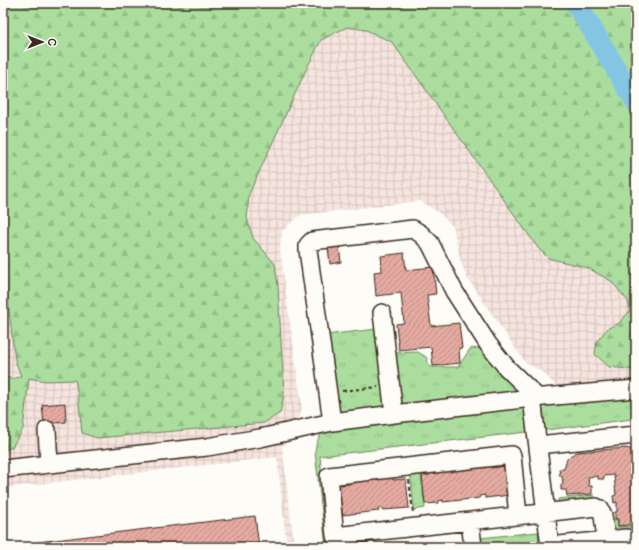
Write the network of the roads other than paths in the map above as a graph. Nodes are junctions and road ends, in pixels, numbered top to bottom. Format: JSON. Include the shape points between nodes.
{"nodes":[{"id":1,"x":382,"y":313,"type":"dead end"},
{"id":2,"x":636,"y":389,"type":"edge"},
{"id":3,"x":535,"y":398,"type":"junction"},
{"id":4,"x":394,"y":414,"type":"junction"},
{"id":5,"x":332,"y":422,"type":"junction"},
{"id":6,"x":46,"y":430,"type":"dead end"},
{"id":7,"x":636,"y":435,"type":"edge"},
{"id":8,"x":544,"y":444,"type":"junction"},
{"id":9,"x":49,"y":464,"type":"junction"},
{"id":10,"x":3,"y":469,"type":"edge"},
{"id":11,"x":555,"y":497,"type":"dead end"},
{"id":12,"x":546,"y":512,"type":"junction"},
{"id":13,"x":518,"y":516,"type":"junction"},
{"id":14,"x":470,"y":521,"type":"junction"},
{"id":15,"x":606,"y":540,"type":"junction"},
{"id":16,"x":473,"y":547,"type":"edge"},
{"id":17,"x":550,"y":547,"type":"edge"},
{"id":18,"x":632,"y":547,"type":"edge"}],
"edges":[{"from":1,"to":4,"type":"lane"},
{"from":2,"to":3,"type":"lane"},
{"from":3,"to":4,"type":"lane"},
{"from":3,"to":5,"type":"lane","via":[[488,344],[454,291],[430,243],[413,229],[312,241],[308,245]]},
{"from":3,"to":8,"type":"lane"},
{"from":4,"to":5,"type":"lane"},
{"from":5,"to":9,"type":"lane","via":[[207,447]]},
{"from":6,"to":9,"type":"lane"},
{"from":7,"to":8,"type":"lane"},
{"from":8,"to":11,"type":"lane"},
{"from":8,"to":12,"type":"lane"},
{"from":9,"to":10,"type":"lane"},
{"from":12,"to":13,"type":"lane"},
{"from":12,"to":15,"type":"lane","via":[[596,507],[603,515]]},
{"from":12,"to":17,"type":"lane"},
{"from":13,"to":14,"type":"lane"},
{"from":13,"to":14,"type":"lane","via":[[512,455],[329,476],[335,536]]},
{"from":14,"to":16,"type":"lane"},
{"from":15,"to":17,"type":"lane"},
{"from":15,"to":18,"type":"lane","via":[[631,539]]}]}
